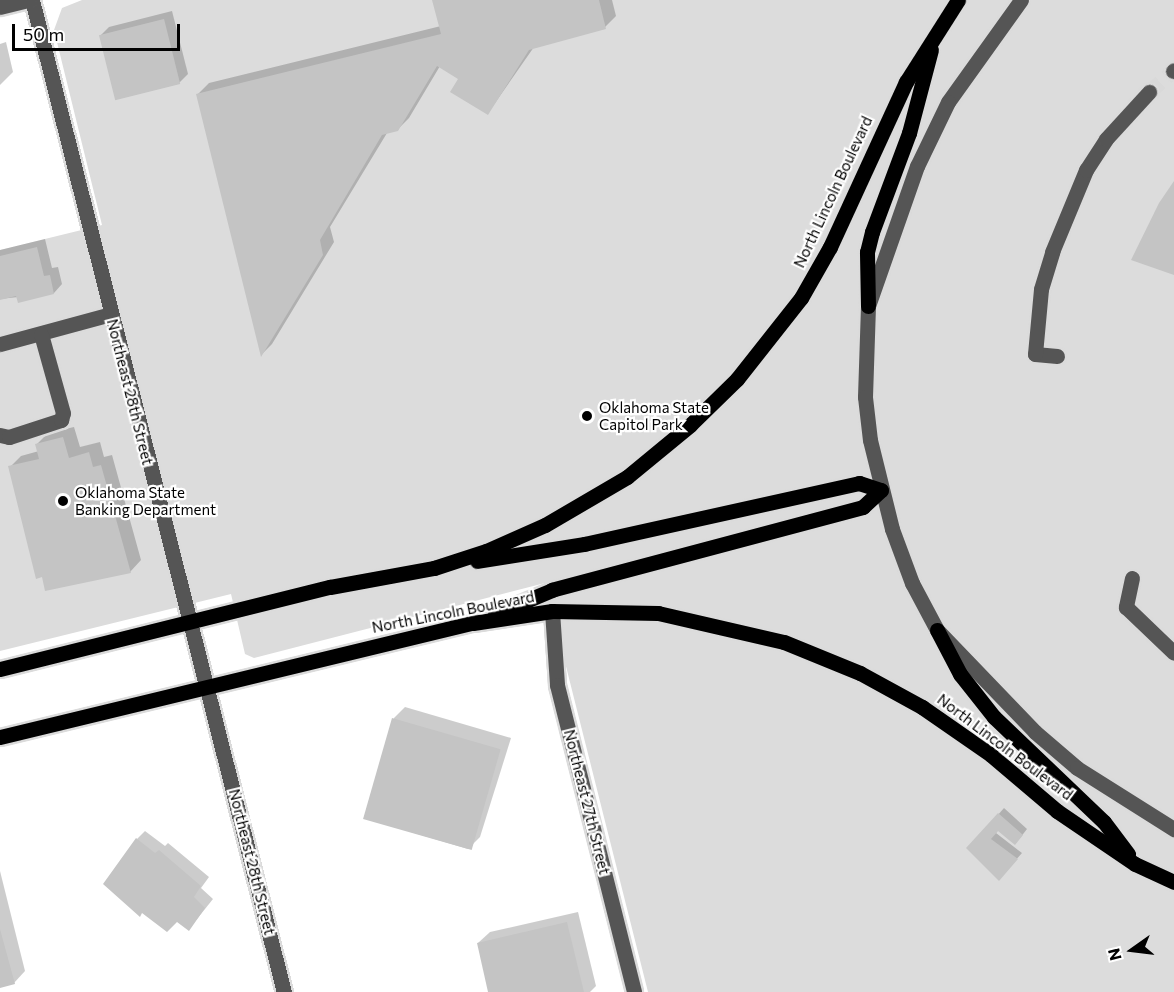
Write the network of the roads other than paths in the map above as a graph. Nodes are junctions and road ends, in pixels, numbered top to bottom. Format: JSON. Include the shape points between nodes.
{"nodes":[{"id":1,"x":30,"y":0,"type":"edge"},
{"id":2,"x":958,"y":0,"type":"edge"},
{"id":3,"x":1021,"y":0,"type":"edge"},
{"id":4,"x":0,"y":7,"type":"edge"},
{"id":5,"x":936,"y":30,"type":"junction"},
{"id":6,"x":1149,"y":92,"type":"tunnel mouth"},
{"id":7,"x":868,"y":306,"type":"junction"},
{"id":8,"x":111,"y":314,"type":"junction"},
{"id":9,"x":41,"y":334,"type":"junction"},
{"id":10,"x":0,"y":344,"type":"edge"},
{"id":11,"x":1057,"y":356,"type":"dead end"},
{"id":12,"x":0,"y":435,"type":"edge"},
{"id":13,"x":881,"y":490,"type":"junction"},
{"id":14,"x":434,"y":568,"type":"junction"},
{"id":15,"x":1132,"y":578,"type":"dead end"},
{"id":16,"x":552,"y":611,"type":"junction"},
{"id":17,"x":190,"y":622,"type":"junction"},
{"id":18,"x":473,"y":623,"type":"junction"},
{"id":19,"x":937,"y":630,"type":"junction"},
{"id":20,"x":1174,"y":653,"type":"edge"},
{"id":21,"x":0,"y":669,"type":"edge"},
{"id":22,"x":208,"y":685,"type":"junction"},
{"id":23,"x":0,"y":737,"type":"edge"},
{"id":24,"x":1174,"y":829,"type":"edge"},
{"id":25,"x":1135,"y":864,"type":"junction"},
{"id":26,"x":1174,"y":882,"type":"edge"},
{"id":27,"x":284,"y":992,"type":"edge"},
{"id":28,"x":634,"y":992,"type":"edge"}],
"edges":[{"from":1,"to":4,"type":"street"},
{"from":1,"to":8,"type":"street","name":"Northeast 28th Street"},
{"from":2,"to":5,"type":"main road","name":"North Lincoln Boulevard"},
{"from":3,"to":7,"type":"street","via":[[948,102],[917,166]]},
{"from":5,"to":7,"type":"main road","via":[[909,132],[867,252]]},
{"from":5,"to":14,"type":"main road","name":"North Lincoln Boulevard","via":[[893,108],[830,247],[801,298],[737,379],[659,452],[591,501],[486,552]]},
{"from":6,"to":11,"type":"street","via":[[1106,139],[1086,170],[1052,252],[1041,289],[1035,354]]},
{"from":7,"to":13,"type":"street","via":[[865,397]]},
{"from":8,"to":9,"type":"street"},
{"from":8,"to":17,"type":"street","name":"Northeast 28th Street"},
{"from":9,"to":10,"type":"street"},
{"from":9,"to":12,"type":"street","via":[[63,413],[61,420],[9,437]]},
{"from":13,"to":14,"type":"main road","via":[[859,483],[584,544]]},
{"from":13,"to":18,"type":"main road","via":[[863,507],[552,590]]},
{"from":13,"to":19,"type":"street","via":[[912,583]]},
{"from":14,"to":17,"type":"main road","name":"North Lincoln Boulevard","via":[[330,587]]},
{"from":15,"to":20,"type":"street","via":[[1126,607]]},
{"from":16,"to":18,"type":"main road","name":"North Lincoln Boulevard"},
{"from":16,"to":25,"type":"main road","name":"North Lincoln Boulevard","via":[[658,613],[774,639],[827,658],[922,707],[991,755],[1057,811]]},
{"from":16,"to":28,"type":"street","name":"Northeast 27th Street","via":[[557,685]]},
{"from":17,"to":21,"type":"main road","name":"North Lincoln Boulevard"},
{"from":17,"to":22,"type":"street","name":"Northeast 28th Street"},
{"from":18,"to":22,"type":"main road","name":"North Lincoln Boulevard"},
{"from":19,"to":24,"type":"street","via":[[1035,732],[1077,768]]},
{"from":19,"to":25,"type":"main road","via":[[960,674],[994,717],[1104,822]]},
{"from":22,"to":23,"type":"main road","name":"North Lincoln Boulevard"},
{"from":22,"to":27,"type":"street","name":"Northeast 28th Street"},
{"from":25,"to":26,"type":"main road","name":"North Lincoln Boulevard"}]}
